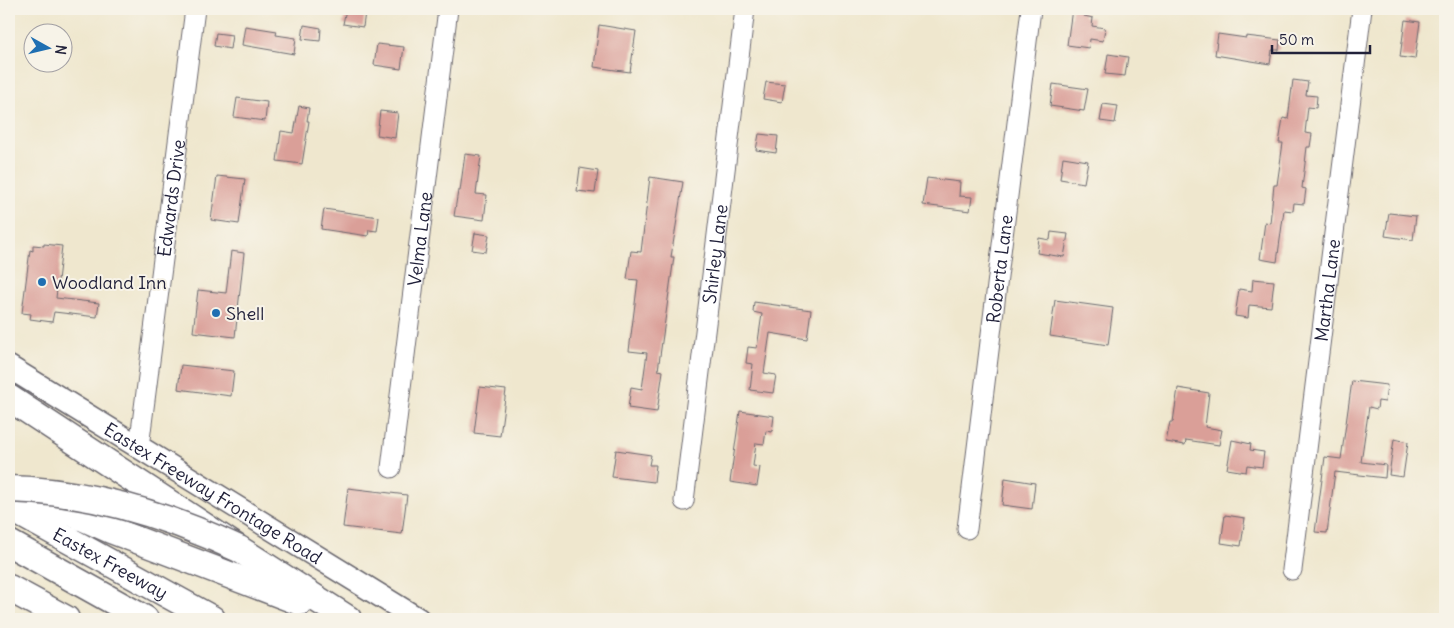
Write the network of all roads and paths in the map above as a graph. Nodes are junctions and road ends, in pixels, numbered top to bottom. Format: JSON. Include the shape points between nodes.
{"nodes":[{"id":1,"x":195,"y":9,"type":"edge"},
{"id":2,"x":448,"y":9,"type":"edge"},
{"id":3,"x":745,"y":9,"type":"edge"},
{"id":4,"x":1031,"y":9,"type":"edge"},
{"id":5,"x":1362,"y":9,"type":"edge"},
{"id":6,"x":12,"y":368,"type":"edge"},
{"id":7,"x":9,"y":398,"type":"edge"},
{"id":8,"x":139,"y":447,"type":"junction"},
{"id":9,"x":392,"y":468,"type":"dead end"},
{"id":10,"x":9,"y":485,"type":"edge"},
{"id":11,"x":9,"y":489,"type":"edge"},
{"id":12,"x":684,"y":501,"type":"dead end"},
{"id":13,"x":9,"y":507,"type":"edge"},
{"id":14,"x":967,"y":529,"type":"dead end"},
{"id":15,"x":9,"y":543,"type":"edge"},
{"id":16,"x":238,"y":549,"type":"junction"},
{"id":17,"x":1292,"y":570,"type":"dead end"},
{"id":18,"x":9,"y":588,"type":"edge"},
{"id":19,"x":9,"y":592,"type":"edge"},
{"id":20,"x":40,"y":619,"type":"edge"},
{"id":21,"x":66,"y":619,"type":"edge"},
{"id":22,"x":145,"y":619,"type":"edge"},
{"id":23,"x":212,"y":619,"type":"edge"},
{"id":24,"x":342,"y":619,"type":"edge"},
{"id":25,"x":348,"y":619,"type":"edge"},
{"id":26,"x":418,"y":619,"type":"edge"}],
"edges":[{"from":1,"to":8,"type":"street","name":"Edwards Drive"},
{"from":2,"to":9,"type":"street","name":"Velma Lane"},
{"from":3,"to":12,"type":"street","name":"Shirley Lane"},
{"from":4,"to":14,"type":"street","name":"Roberta Lane"},
{"from":5,"to":17,"type":"street","name":"Martha Lane"},
{"from":6,"to":8,"type":"main road","name":"Eastex Freeway Frontage Road"},
{"from":7,"to":16,"type":"highway","bridge":true},
{"from":8,"to":26,"type":"main road","name":"Eastex Freeway Frontage Road"},
{"from":10,"to":24,"type":"highway","via":[[111,530]]},
{"from":11,"to":16,"type":"highway","bridge":true,"via":[[51,492],[112,503],[171,520]]},
{"from":13,"to":23,"type":"highway","name":"Eastex Freeway"},
{"from":15,"to":22,"type":"highway"},
{"from":16,"to":25,"type":"highway"},
{"from":18,"to":21,"type":"highway"},
{"from":19,"to":20,"type":"highway"}]}
